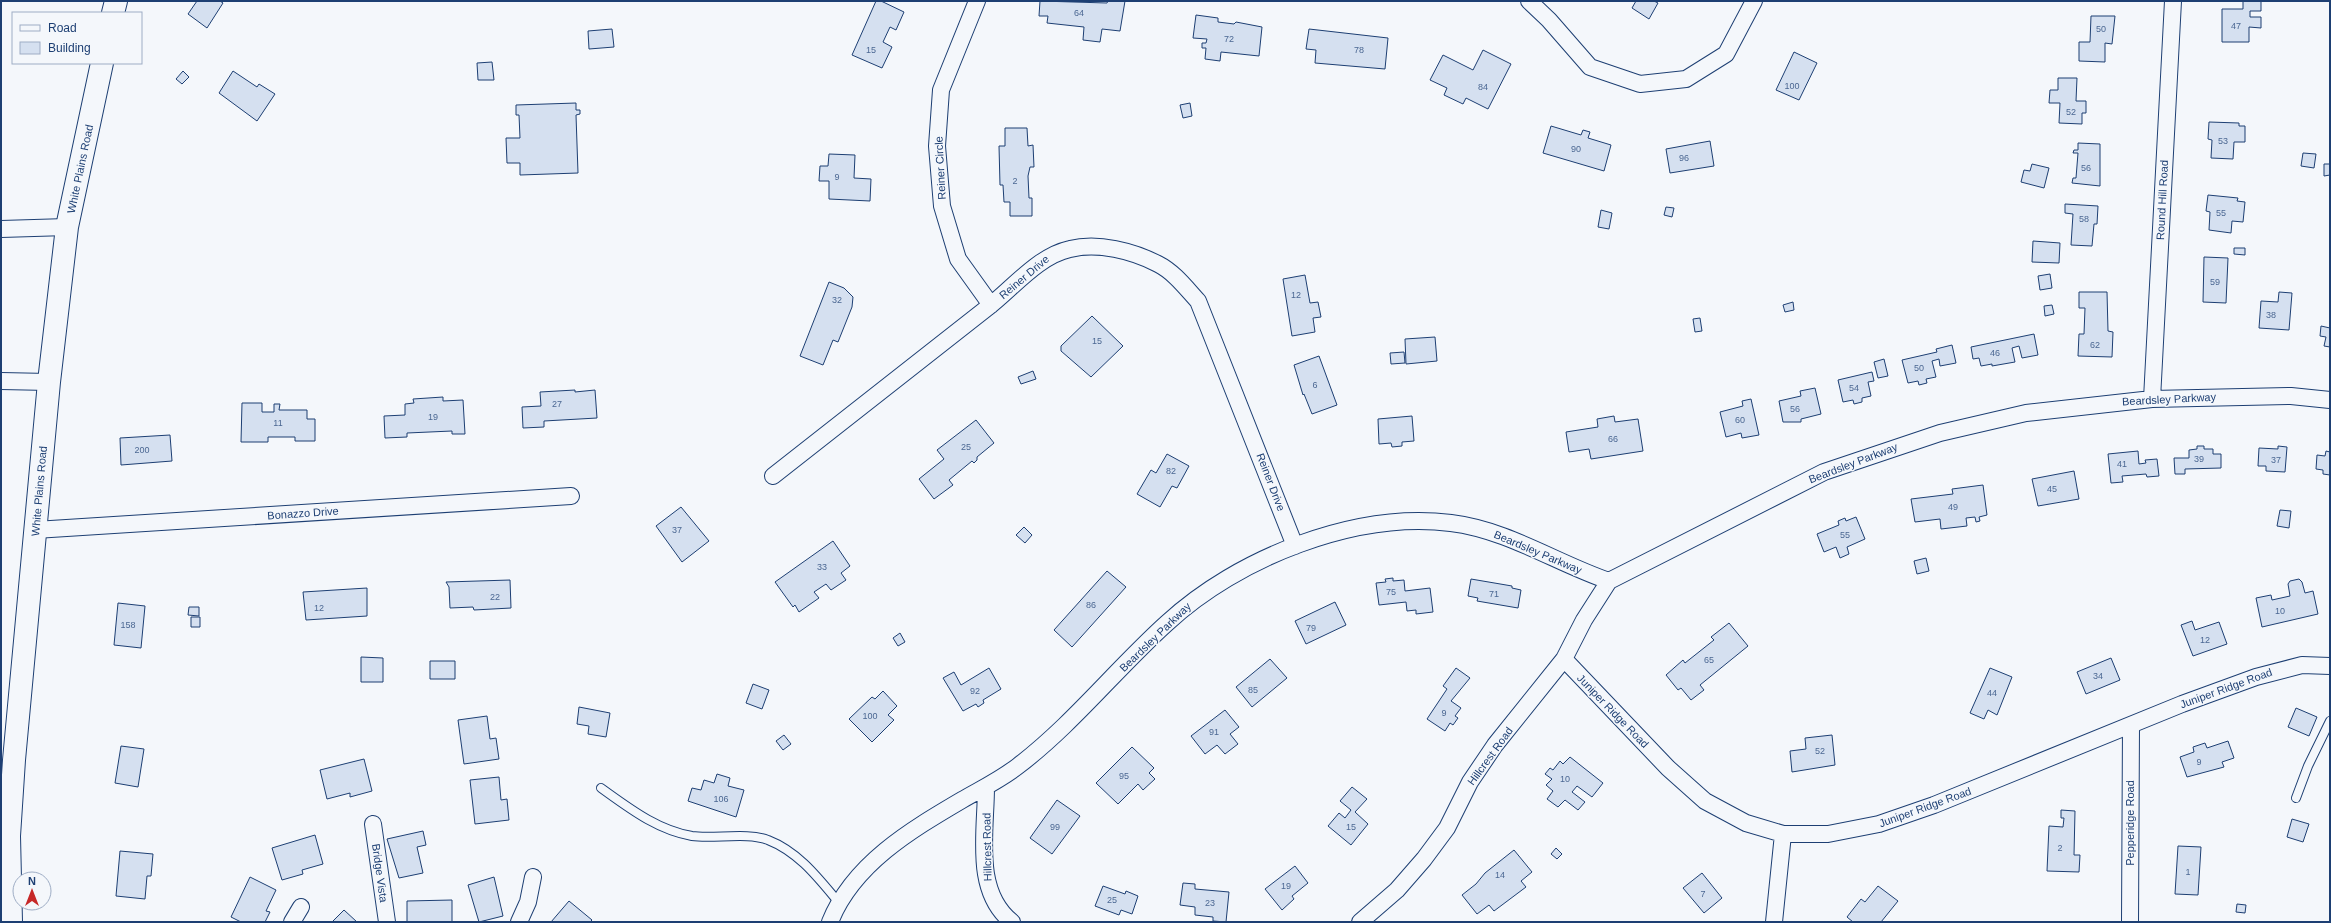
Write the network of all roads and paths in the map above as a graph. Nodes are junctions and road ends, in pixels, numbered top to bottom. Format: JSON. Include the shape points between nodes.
{"nodes":[{"id":1,"x":116,"y":1,"type":"edge"},
{"id":2,"x":977,"y":1,"type":"edge"},
{"id":3,"x":1529,"y":1,"type":"edge"},
{"id":4,"x":1754,"y":1,"type":"edge"},
{"id":5,"x":2173,"y":1,"type":"edge"},
{"id":6,"x":113,"y":12,"type":"edge"},
{"id":7,"x":102,"y":64,"type":"edge"},
{"id":8,"x":67,"y":228,"type":"junction"},
{"id":9,"x":1,"y":229,"type":"edge"},
{"id":10,"x":991,"y":305,"type":"junction"},
{"id":11,"x":1,"y":381,"type":"edge"},
{"id":12,"x":49,"y":382,"type":"junction"},
{"id":13,"x":2152,"y":399,"type":"junction"},
{"id":14,"x":2330,"y":400,"type":"edge"},
{"id":15,"x":773,"y":476,"type":"dead end"},
{"id":16,"x":571,"y":496,"type":"dead end"},
{"id":17,"x":36,"y":530,"type":"junction"},
{"id":18,"x":1296,"y":546,"type":"junction"},
{"id":19,"x":1609,"y":581,"type":"junction"},
{"id":20,"x":1564,"y":659,"type":"junction"},
{"id":21,"x":2330,"y":666,"type":"edge"},
{"id":22,"x":2330,"y":721,"type":"edge"},
{"id":23,"x":2131,"y":725,"type":"junction"},
{"id":24,"x":986,"y":787,"type":"junction"},
{"id":25,"x":601,"y":788,"type":"dead end"},
{"id":26,"x":2296,"y":798,"type":"dead end"},
{"id":27,"x":373,"y":824,"type":"dead end"},
{"id":28,"x":1783,"y":834,"type":"junction"},
{"id":29,"x":533,"y":877,"type":"dead end"},
{"id":30,"x":840,"y":904,"type":"junction"},
{"id":31,"x":300,"y":907,"type":"dead end"},
{"id":32,"x":11,"y":922,"type":"edge"},
{"id":33,"x":292,"y":922,"type":"edge"},
{"id":34,"x":387,"y":922,"type":"edge"},
{"id":35,"x":519,"y":922,"type":"edge"},
{"id":36,"x":830,"y":922,"type":"edge"},
{"id":37,"x":1012,"y":922,"type":"edge"},
{"id":38,"x":1360,"y":922,"type":"edge"},
{"id":39,"x":1774,"y":922,"type":"edge"},
{"id":40,"x":2130,"y":922,"type":"edge"}],
"edges":[{"from":1,"to":6,"type":"main road"},
{"from":2,"to":10,"type":"street","name":"Reiner Circle","via":[[941,90],[937,146],[942,206],[958,259]]},
{"from":3,"to":4,"type":"street","via":[[1590,67],[1640,84],[1686,79],[1726,54]]},
{"from":5,"to":13,"type":"street","name":"Round Hill Road"},
{"from":7,"to":8,"type":"main road","name":"White Plains Road"},
{"from":8,"to":9,"type":"street"},
{"from":8,"to":12,"type":"main road","name":"White Plains Road"},
{"from":10,"to":15,"type":"street","name":"Reiner Drive"},
{"from":10,"to":18,"type":"street","name":"Reiner Drive","via":[[1053,253],[1072,248],[1099,247],[1129,252],[1159,264],[1198,300],[1208,320]]},
{"from":11,"to":12,"type":"street"},
{"from":12,"to":17,"type":"main road","name":"White Plains Road"},
{"from":13,"to":14,"type":"street","name":"Beardsley Parkway","via":[[2291,396]]},
{"from":13,"to":19,"type":"street","name":"Beardsley Parkway","via":[[2026,413],[1940,433],[1877,453],[1824,472]]},
{"from":16,"to":17,"type":"street","name":"Bonazzo Drive"},
{"from":17,"to":32,"type":"main road","name":"White Plains Road","via":[[9,836]]},
{"from":18,"to":19,"type":"street","name":"Beardsley Parkway","via":[[1380,524],[1412,521],[1451,523],[1512,539],[1576,570]]},
{"from":18,"to":24,"type":"street","name":"Beardsley Parkway","via":[[1224,580],[1193,601],[1166,624],[1083,709],[1038,750]]},
{"from":19,"to":20,"type":"street","name":"Hillcrest Road","via":[[1584,620]]},
{"from":20,"to":28,"type":"street","name":"Juniper Ridge Road","via":[[1668,768],[1705,801],[1746,823]]},
{"from":20,"to":38,"type":"street","name":"Hillcrest Road","via":[[1474,776],[1447,828],[1424,859],[1397,890]]},
{"from":21,"to":23,"type":"street","name":"Juniper Ridge Road","via":[[2302,665],[2277,670]]},
{"from":22,"to":26,"type":"lane"},
{"from":23,"to":28,"type":"street","name":"Juniper Ridge Road","via":[[1934,805],[1879,824],[1828,834]]},
{"from":23,"to":40,"type":"street","name":"Pepperidge Road"},
{"from":24,"to":30,"type":"street","name":"Beardsley Parkway","via":[[919,826],[882,852]]},
{"from":24,"to":37,"type":"street","name":"Hillcrest Road","via":[[985,878],[989,892]]},
{"from":25,"to":30,"type":"lane","via":[[658,826],[692,836],[767,839],[806,864]]},
{"from":27,"to":34,"type":"street","name":"Bridge Vista"},
{"from":28,"to":39,"type":"street"},
{"from":29,"to":35,"type":"street","via":[[528,902]]},
{"from":30,"to":36,"type":"street","name":"Beardsley Parkway"},
{"from":31,"to":33,"type":"street"}]}
